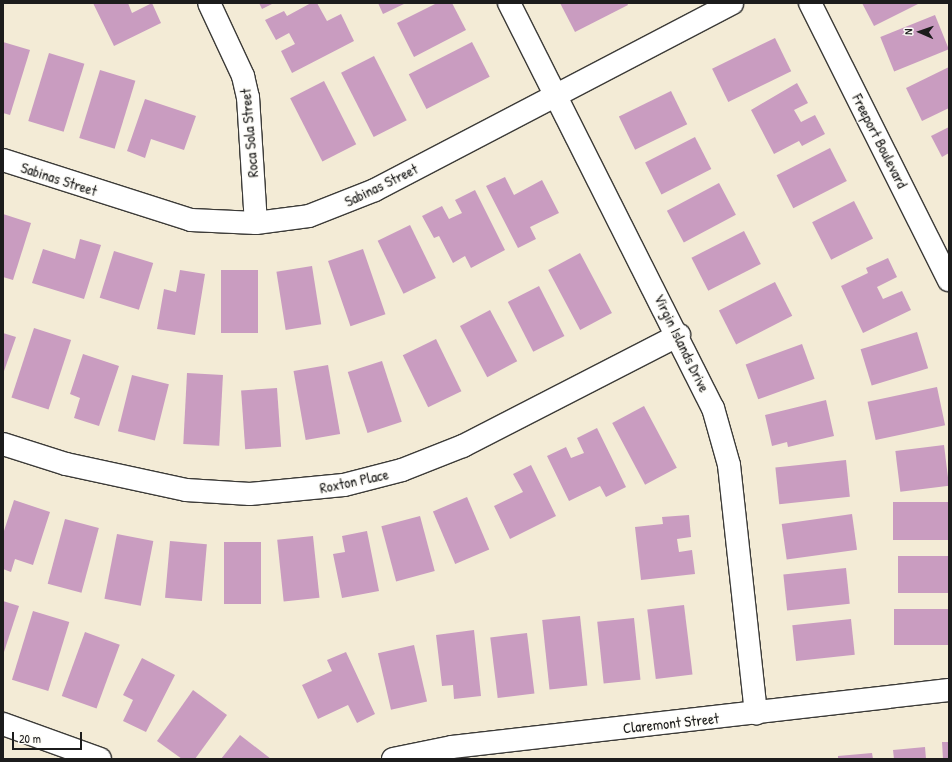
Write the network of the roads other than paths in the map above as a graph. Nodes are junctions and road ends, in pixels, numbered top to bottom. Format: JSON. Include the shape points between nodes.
{"nodes":[{"id":1,"x":209,"y":3,"type":"edge"},
{"id":2,"x":509,"y":3,"type":"edge"},
{"id":3,"x":732,"y":3,"type":"edge"},
{"id":4,"x":810,"y":3,"type":"edge"},
{"id":5,"x":557,"y":96,"type":"junction"},
{"id":6,"x":3,"y":160,"type":"edge"},
{"id":7,"x":256,"y":223,"type":"junction"},
{"id":8,"x":949,"y":280,"type":"edge"},
{"id":9,"x":679,"y":335,"type":"junction"},
{"id":10,"x":3,"y":444,"type":"edge"},
{"id":11,"x":949,"y":690,"type":"edge"},
{"id":12,"x":756,"y":714,"type":"junction"},
{"id":13,"x":3,"y":724,"type":"edge"},
{"id":14,"x":100,"y":759,"type":"edge"},
{"id":15,"x":394,"y":759,"type":"edge"}],
"edges":[{"from":1,"to":7,"type":"street","name":"Roca Sola Street","via":[[243,76],[248,97]]},
{"from":2,"to":5,"type":"street","name":"Virgin Islands Drive"},
{"from":3,"to":5,"type":"street","name":"Sabinas Street"},
{"from":4,"to":8,"type":"street","name":"Freeport Boulevard"},
{"from":5,"to":7,"type":"street","name":"Sabinas Street","via":[[355,199],[309,216]]},
{"from":5,"to":9,"type":"street","name":"Virgin Islands Drive"},
{"from":6,"to":7,"type":"street","name":"Sabinas Street","via":[[168,215],[214,223]]},
{"from":9,"to":10,"type":"street","name":"Roxton Place","via":[[442,455],[402,470],[328,488],[250,494],[186,490],[66,464]]},
{"from":9,"to":12,"type":"street","name":"Virgin Islands Drive","via":[[713,408],[728,465]]},
{"from":11,"to":12,"type":"street","name":"Claremont Street"},
{"from":12,"to":15,"type":"street","name":"Claremont Street","via":[[452,747]]},
{"from":13,"to":14,"type":"street"}]}
